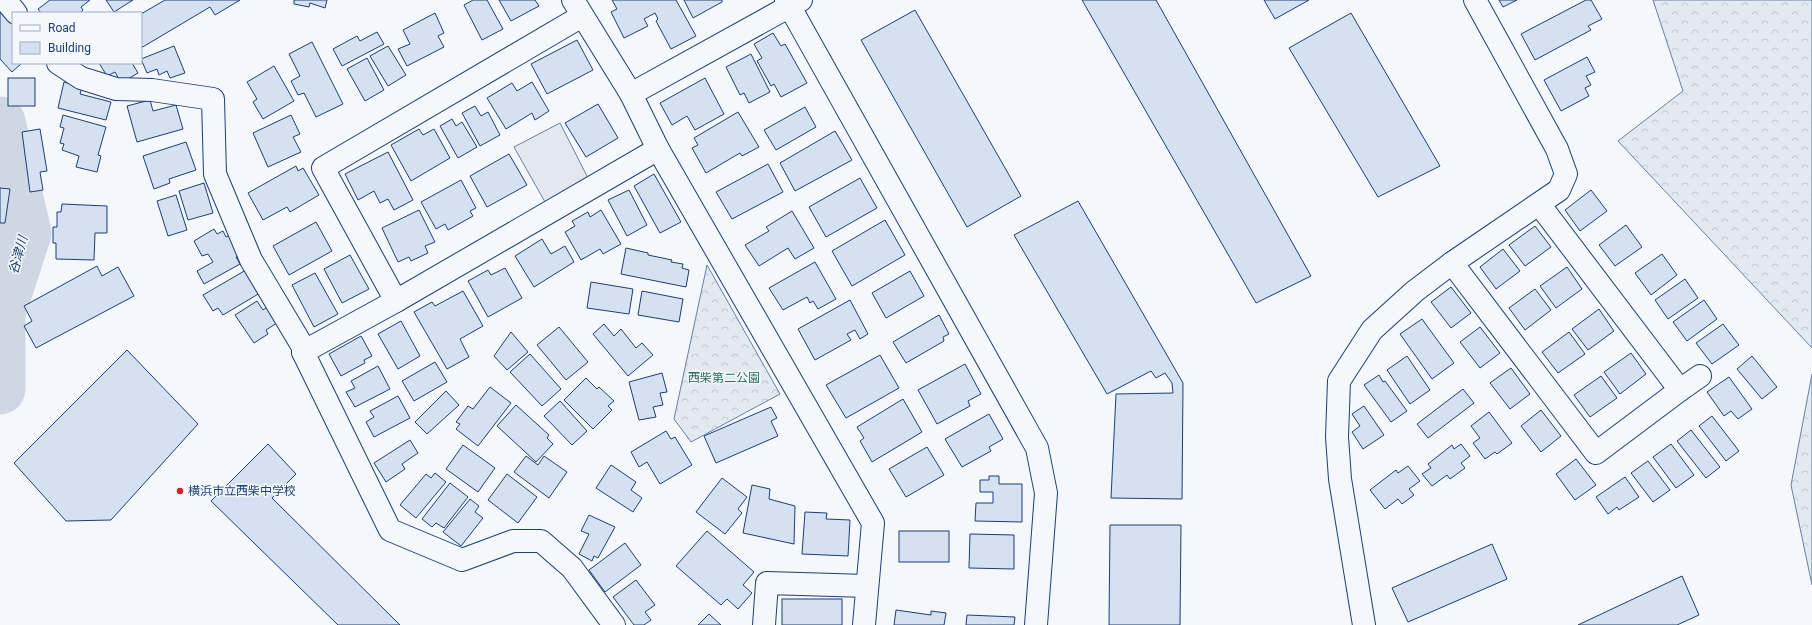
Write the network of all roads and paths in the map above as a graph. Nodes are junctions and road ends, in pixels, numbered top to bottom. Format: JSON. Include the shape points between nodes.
{"nodes":[{"id":1,"x":5,"y":0,"type":"edge"},
{"id":2,"x":1475,"y":0,"type":"edge"},
{"id":3,"x":792,"y":2,"type":"edge"},
{"id":4,"x":578,"y":8,"type":"edge"},
{"id":5,"x":15,"y":12,"type":"edge"},
{"id":6,"x":60,"y":64,"type":"edge"},
{"id":7,"x":631,"y":94,"type":"junction"},
{"id":8,"x":658,"y":149,"type":"junction"},
{"id":9,"x":1539,"y":204,"type":"junction"},
{"id":10,"x":1452,"y":263,"type":"junction"},
{"id":11,"x":396,"y":301,"type":"junction"},
{"id":12,"x":303,"y":352,"type":"junction"},
{"id":13,"x":1700,"y":376,"type":"dead end"},
{"id":14,"x":1680,"y":390,"type":"junction"},
{"id":15,"x":867,"y":586,"type":"junction"},
{"id":16,"x":614,"y":625,"type":"edge"},
{"id":17,"x":764,"y":625,"type":"edge"},
{"id":18,"x":864,"y":625,"type":"edge"},
{"id":19,"x":1036,"y":625,"type":"edge"},
{"id":20,"x":1364,"y":625,"type":"edge"}],
"edges":[{"from":1,"to":5,"type":"street"},
{"from":2,"to":9,"type":"street","via":[[1557,149],[1566,174],[1559,190]]},
{"from":3,"to":7,"type":"street"},
{"from":3,"to":19,"type":"street","via":[[1037,448],[1046,493]]},
{"from":4,"to":7,"type":"street"},
{"from":4,"to":11,"type":"street","via":[[323,168]]},
{"from":6,"to":12,"type":"street","via":[[81,78],[116,89],[152,90],[213,99],[215,174],[251,260],[303,347]]},
{"from":7,"to":8,"type":"street"},
{"from":8,"to":11,"type":"street"},
{"from":8,"to":15,"type":"street","via":[[873,523]]},
{"from":9,"to":10,"type":"street"},
{"from":9,"to":14,"type":"street"},
{"from":10,"to":14,"type":"street","via":[[1596,454]]},
{"from":10,"to":20,"type":"street","via":[[1415,290],[1372,330],[1339,382],[1337,437],[1340,479]]},
{"from":11,"to":12,"type":"street"},
{"from":12,"to":16,"type":"street","via":[[390,530],[462,560],[513,541],[541,541],[572,568]]},
{"from":13,"to":14,"type":"street"},
{"from":15,"to":17,"type":"street","via":[[767,583]]},
{"from":15,"to":18,"type":"street"}]}
